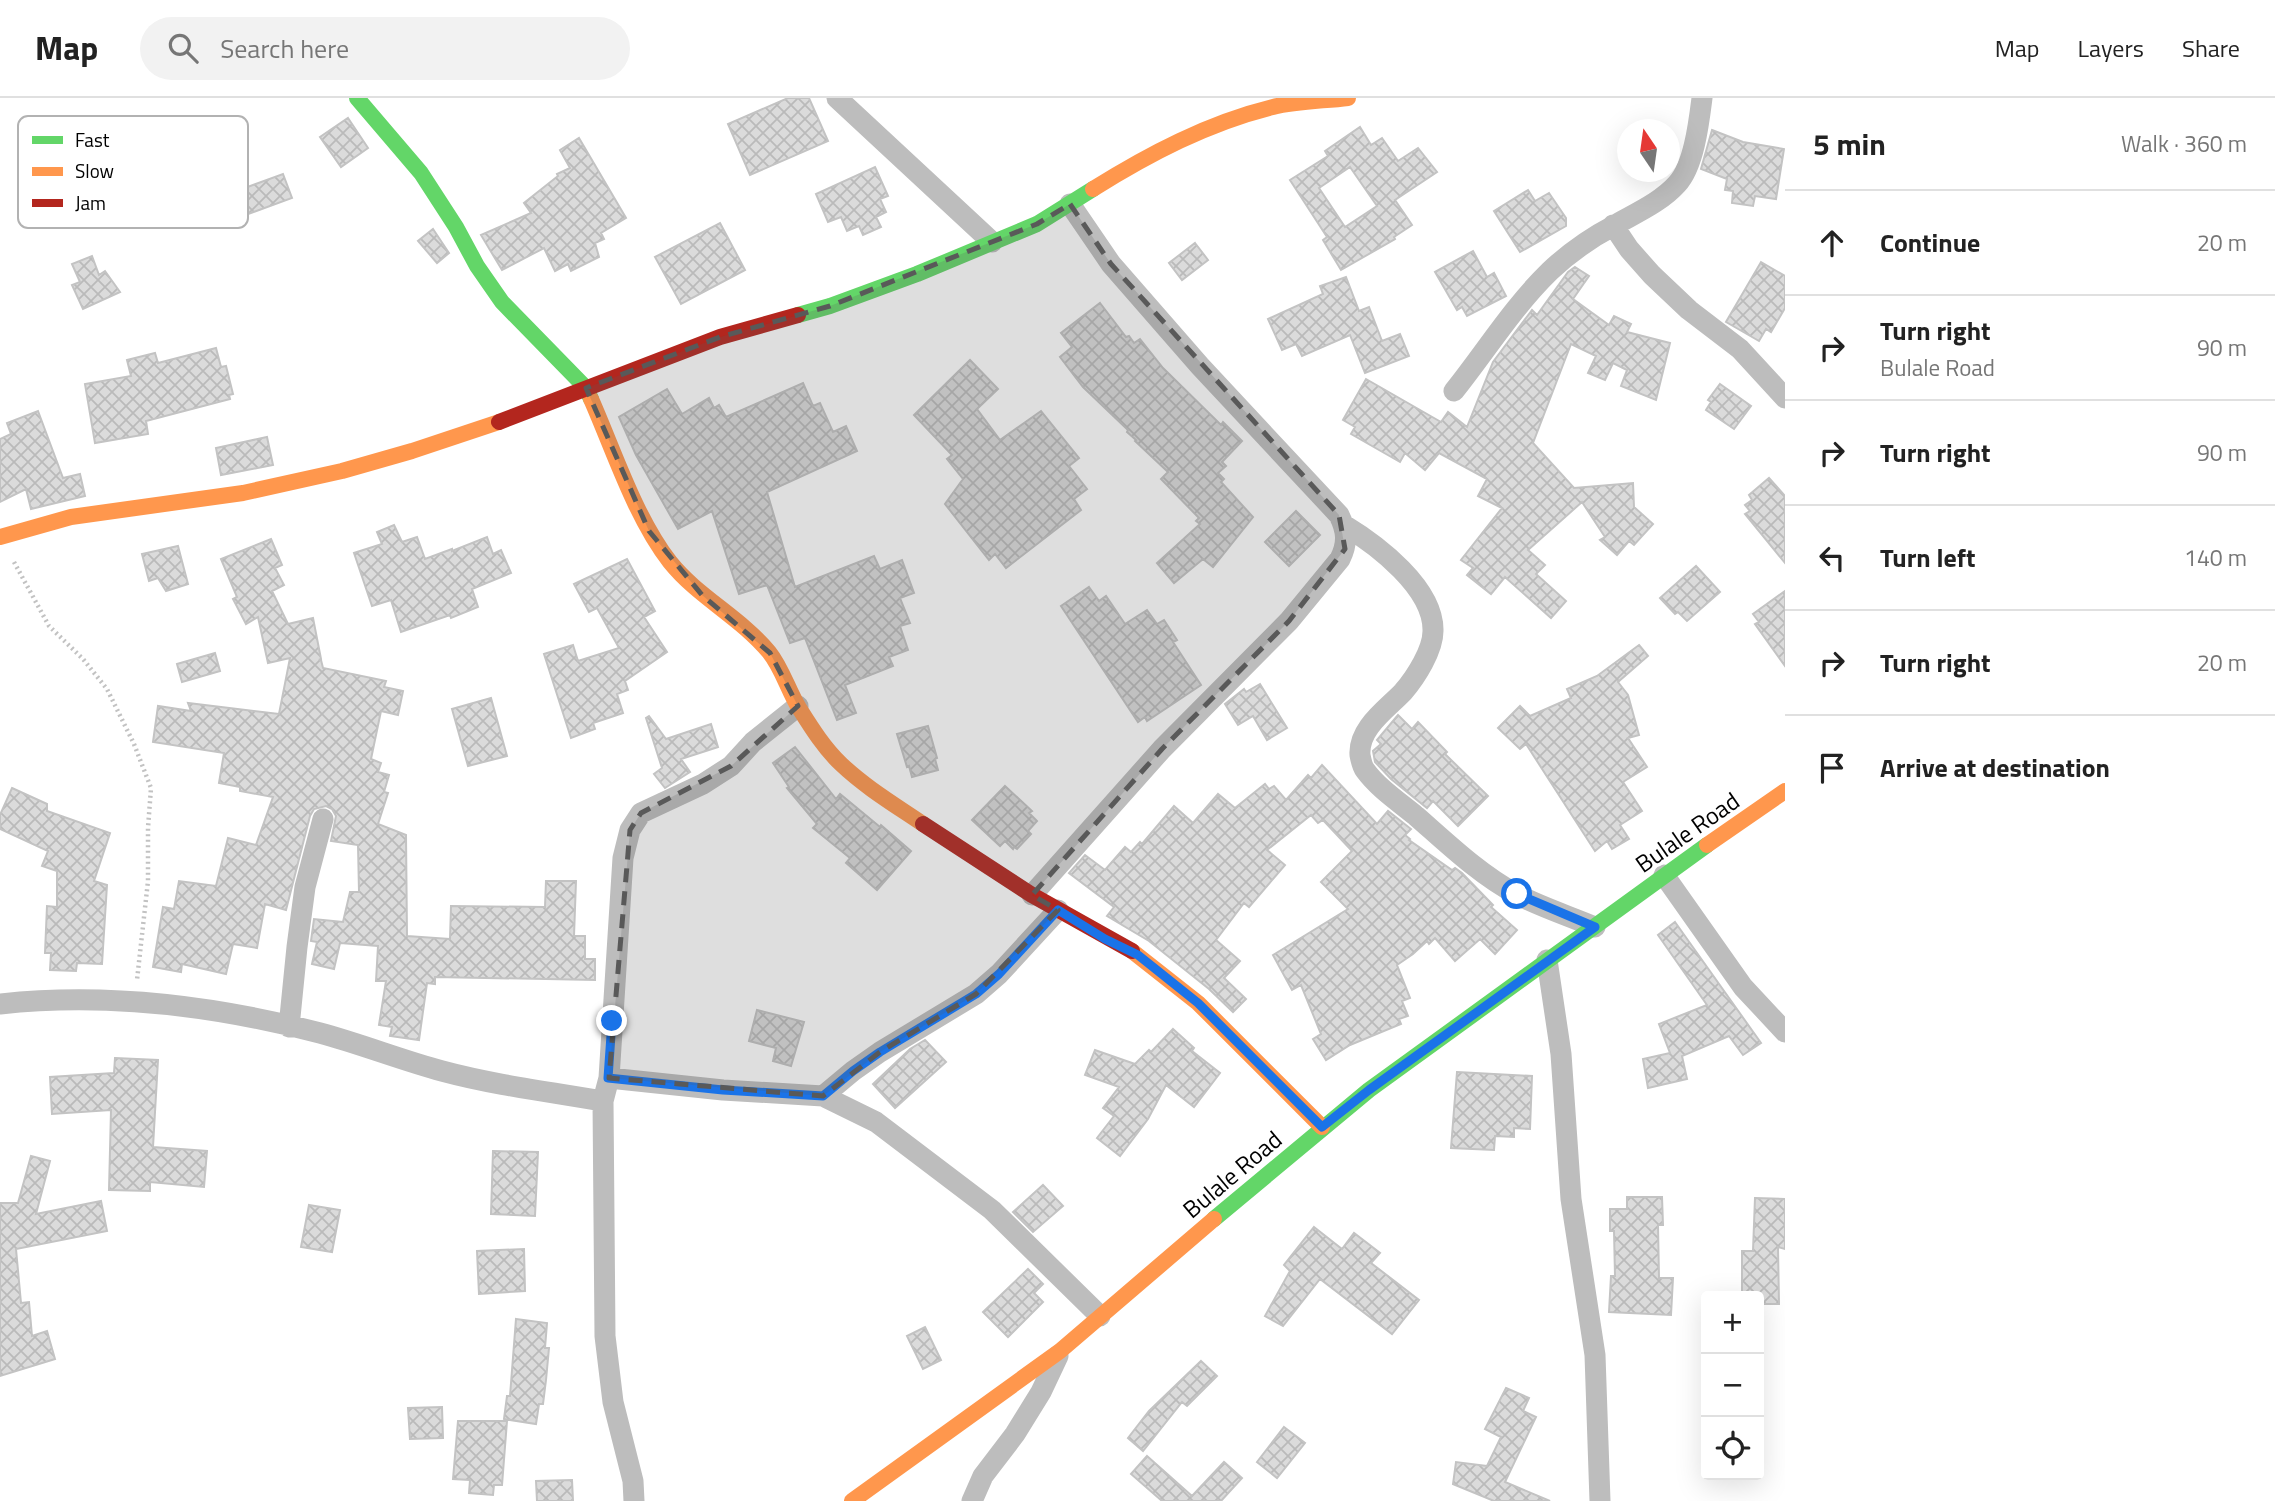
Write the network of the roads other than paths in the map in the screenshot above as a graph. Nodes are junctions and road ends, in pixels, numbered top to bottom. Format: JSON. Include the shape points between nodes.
{"nodes":[{"id":1,"x":357,"y":98,"type":"edge"},
{"id":2,"x":837,"y":98,"type":"edge"},
{"id":3,"x":1348,"y":98,"type":"edge"},
{"id":4,"x":1702,"y":98,"type":"edge"},
{"id":5,"x":1070,"y":204,"type":"junction"},
{"id":6,"x":1613,"y":225,"type":"junction"},
{"id":7,"x":992,"y":243,"type":"junction"},
{"id":8,"x":586,"y":388,"type":"junction"},
{"id":9,"x":1454,"y":391,"type":"dead end"},
{"id":10,"x":1785,"y":398,"type":"edge"},
{"id":11,"x":1344,"y":525,"type":"junction"},
{"id":12,"x":0,"y":537,"type":"edge"},
{"id":13,"x":798,"y":706,"type":"junction"},
{"id":14,"x":1785,"y":791,"type":"edge"},
{"id":15,"x":323,"y":819,"type":"dead end"},
{"id":16,"x":1664,"y":875,"type":"junction"},
{"id":17,"x":1032,"y":895,"type":"junction"},
{"id":18,"x":1058,"y":910,"type":"junction"},
{"id":19,"x":1595,"y":927,"type":"junction"},
{"id":20,"x":1547,"y":960,"type":"junction"},
{"id":21,"x":0,"y":1004,"type":"edge"},
{"id":22,"x":289,"y":1027,"type":"junction"},
{"id":23,"x":1785,"y":1032,"type":"edge"},
{"id":24,"x":608,"y":1078,"type":"junction"},
{"id":25,"x":823,"y":1096,"type":"junction"},
{"id":26,"x":603,"y":1101,"type":"junction"},
{"id":27,"x":1322,"y":1127,"type":"junction"},
{"id":28,"x":1100,"y":1316,"type":"junction"},
{"id":29,"x":1060,"y":1351,"type":"junction"},
{"id":30,"x":634,"y":1501,"type":"edge"},
{"id":31,"x":852,"y":1501,"type":"edge"},
{"id":32,"x":972,"y":1501,"type":"edge"},
{"id":33,"x":1600,"y":1501,"type":"edge"}],
"edges":[{"from":1,"to":8,"type":"street","via":[[421,173],[502,302]]},
{"from":2,"to":7,"type":"street"},
{"from":3,"to":5,"type":"street","via":[[1275,106],[1206,128],[1144,157]]},
{"from":4,"to":6,"type":"street","via":[[1688,164],[1679,183],[1645,209]]},
{"from":5,"to":7,"type":"street"},
{"from":5,"to":11,"type":"street","via":[[1111,264]]},
{"from":6,"to":9,"type":"street","via":[[1552,269],[1523,299]]},
{"from":6,"to":10,"type":"street","via":[[1652,275],[1740,349]]},
{"from":7,"to":8,"type":"street","via":[[830,306],[720,337]]},
{"from":8,"to":12,"type":"street","via":[[491,425],[342,471],[243,493],[71,517]]},
{"from":8,"to":13,"type":"street","via":[[649,531],[702,595],[770,653]]},
{"from":11,"to":17,"type":"street","via":[[1347,537],[1340,559],[1289,621],[1162,749]]},
{"from":11,"to":19,"type":"street","via":[[1368,540],[1419,590],[1431,612],[1433,631],[1429,648],[1405,690],[1365,732],[1360,752],[1363,768],[1482,873],[1517,894]]},
{"from":13,"to":17,"type":"street","via":[[841,763],[884,798]]},
{"from":13,"to":24,"type":"street","via":[[731,766],[641,813],[630,830],[624,858]]},
{"from":14,"to":16,"type":"street","name":"Bulale Road"},
{"from":15,"to":22,"type":"street","via":[[296,947]]},
{"from":16,"to":19,"type":"street","name":"Bulale Road"},
{"from":16,"to":23,"type":"street","via":[[1743,987]]},
{"from":17,"to":18,"type":"street"},
{"from":18,"to":25,"type":"street","via":[[976,994],[880,1052]]},
{"from":18,"to":27,"type":"street","via":[[1138,955],[1198,1003]]},
{"from":19,"to":20,"type":"street","name":"Bulale Road"},
{"from":20,"to":27,"type":"street","name":"Bulale Road"},
{"from":20,"to":33,"type":"street","via":[[1560,1054],[1571,1199],[1595,1355]]},
{"from":21,"to":22,"type":"street","via":[[41,1000],[187,1006]]},
{"from":22,"to":26,"type":"street","via":[[443,1072]]},
{"from":24,"to":25,"type":"street"},
{"from":24,"to":26,"type":"street"},
{"from":25,"to":28,"type":"street","via":[[876,1122],[992,1210]]},
{"from":26,"to":30,"type":"street","via":[[604,1336]]},
{"from":27,"to":28,"type":"street","name":"Bulale Road"},
{"from":28,"to":29,"type":"street","name":"Bulale Road"},
{"from":29,"to":31,"type":"street","name":"Bulale Road"},
{"from":29,"to":32,"type":"street","via":[[1041,1392],[983,1476]]}]}
